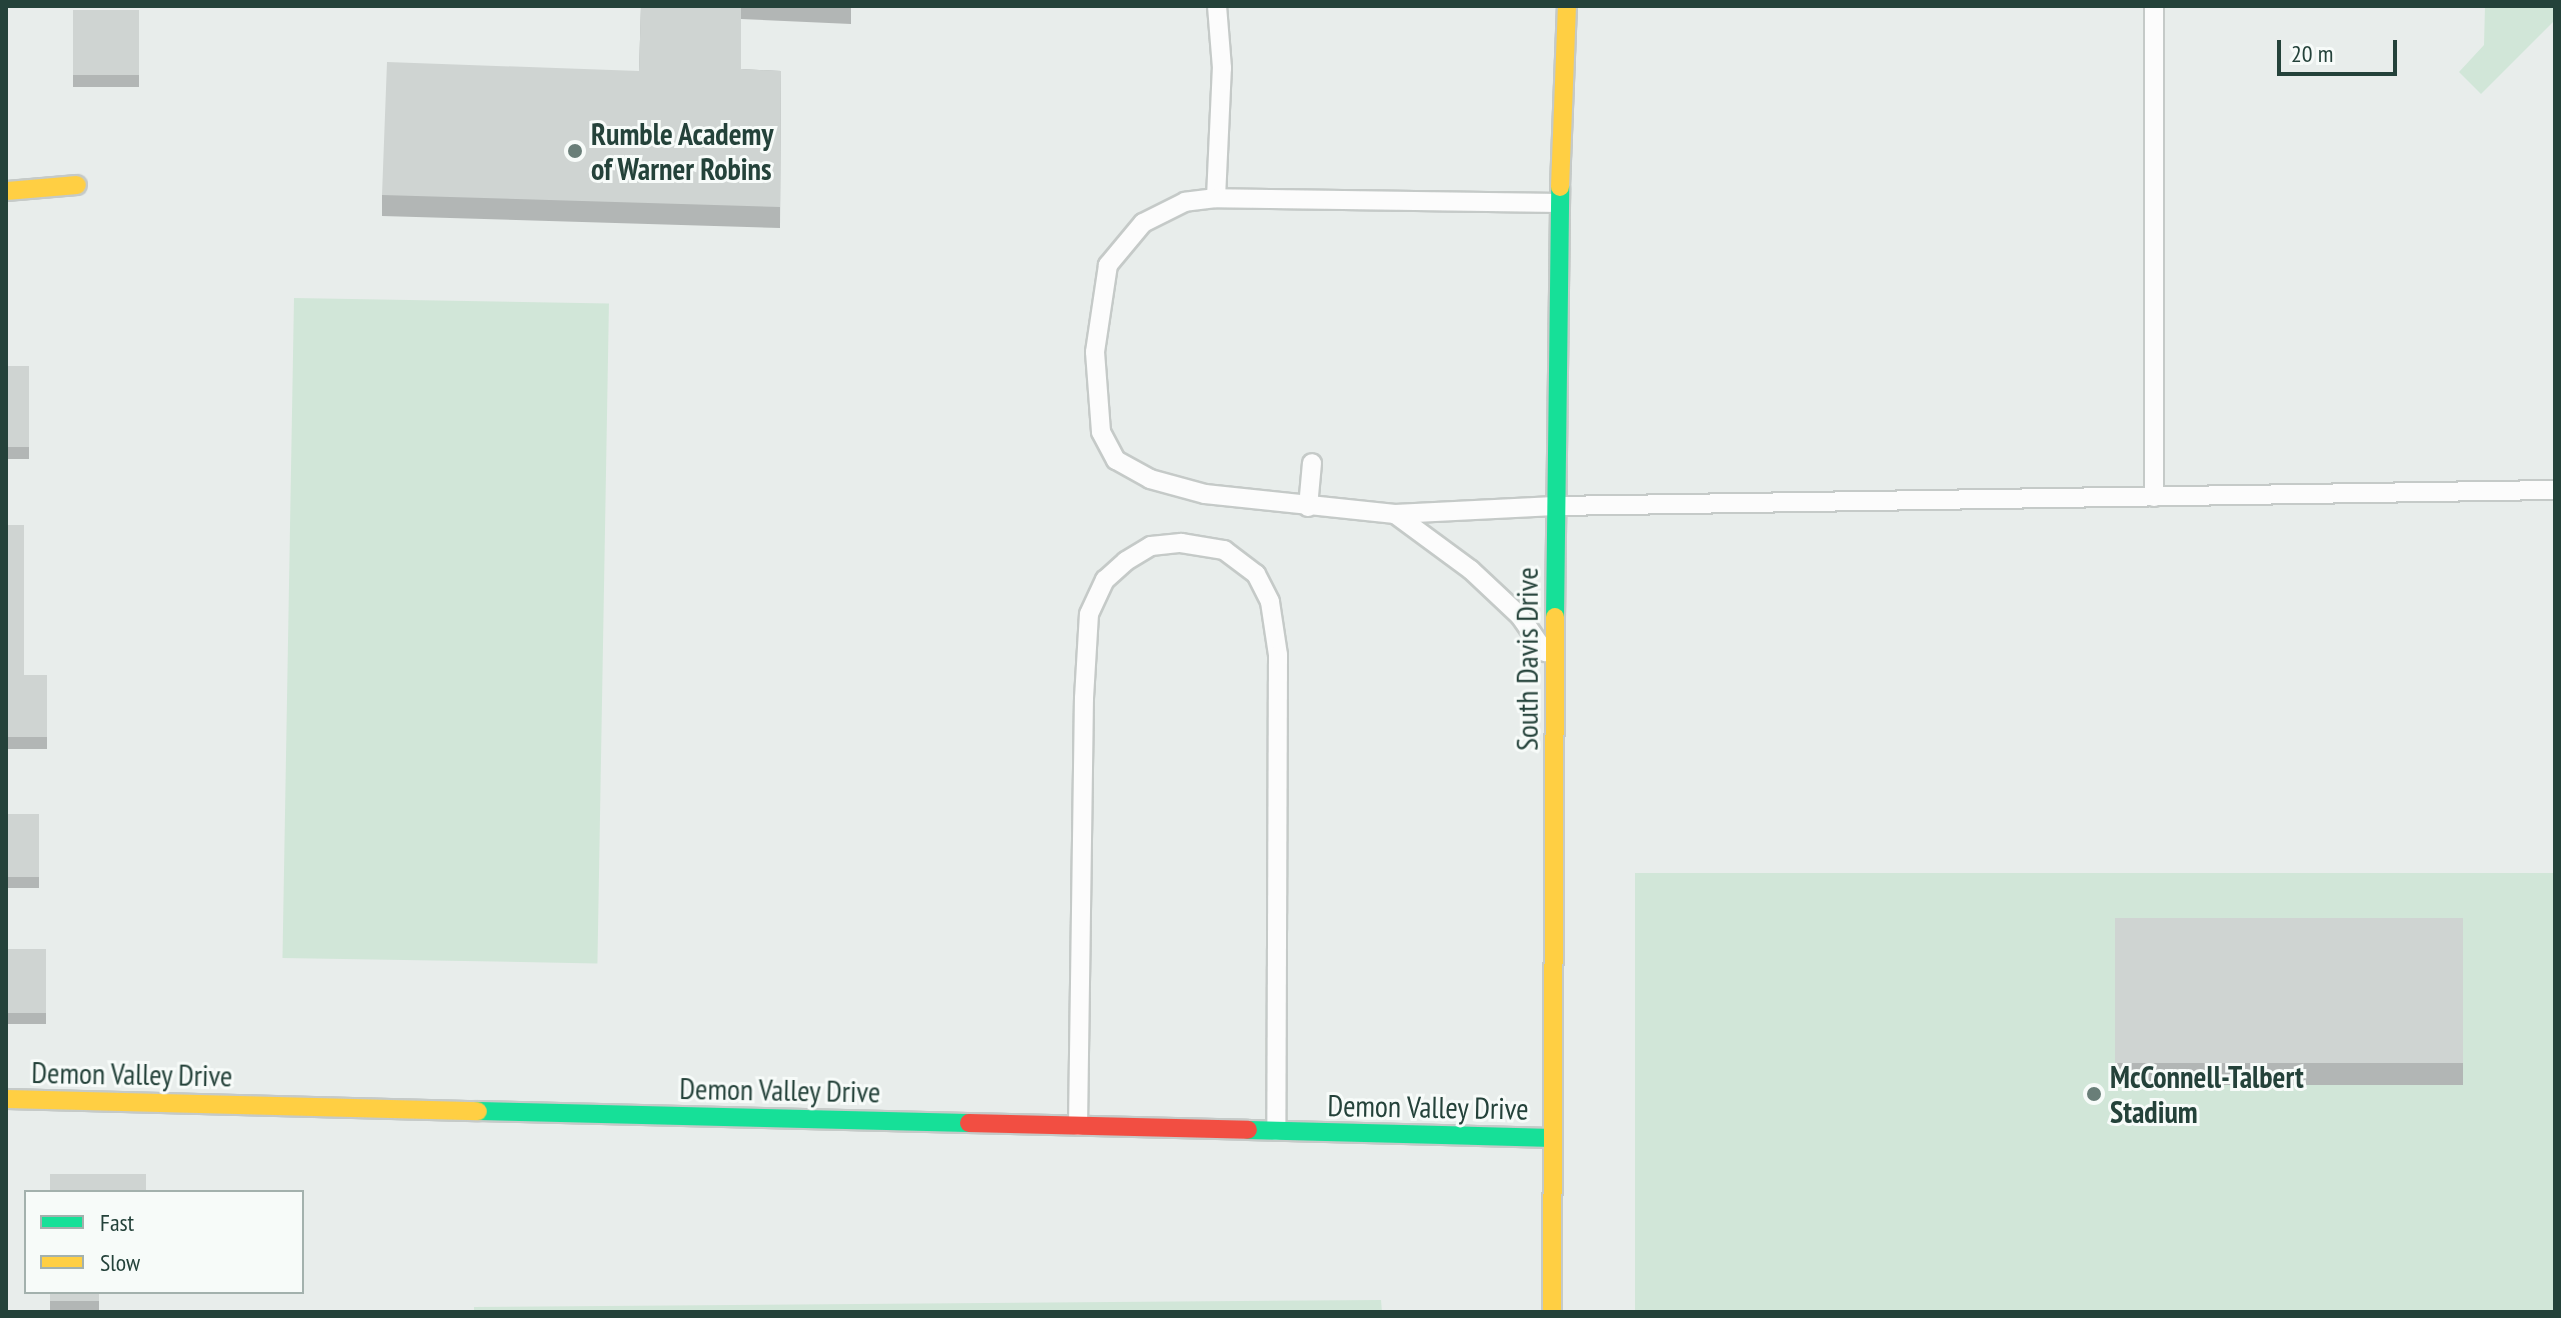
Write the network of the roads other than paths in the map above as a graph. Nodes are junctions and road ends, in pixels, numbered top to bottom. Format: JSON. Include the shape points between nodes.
{"nodes":[{"id":1,"x":1217,"y":6,"type":"edge"},
{"id":2,"x":1567,"y":6,"type":"edge"},
{"id":3,"x":2154,"y":6,"type":"edge"},
{"id":4,"x":77,"y":185,"type":"dead end"},
{"id":5,"x":6,"y":191,"type":"edge"},
{"id":6,"x":1216,"y":198,"type":"junction"},
{"id":7,"x":1560,"y":203,"type":"junction"},
{"id":8,"x":1312,"y":463,"type":"dead end"},
{"id":9,"x":2555,"y":490,"type":"edge"},
{"id":10,"x":2154,"y":497,"type":"junction"},
{"id":11,"x":1555,"y":506,"type":"junction"},
{"id":12,"x":1308,"y":507,"type":"junction"},
{"id":13,"x":1395,"y":514,"type":"junction"},
{"id":14,"x":1555,"y":666,"type":"junction"},
{"id":15,"x":6,"y":1099,"type":"edge"},
{"id":16,"x":1078,"y":1126,"type":"junction"},
{"id":17,"x":1276,"y":1131,"type":"junction"},
{"id":18,"x":1553,"y":1138,"type":"junction"},
{"id":19,"x":1552,"y":1312,"type":"edge"}],
"edges":[{"from":1,"to":6,"type":"lane","via":[[1222,68]]},
{"from":2,"to":7,"type":"street","name":"South Davis Drive"},
{"from":3,"to":10,"type":"lane"},
{"from":4,"to":5,"type":"street"},
{"from":6,"to":7,"type":"lane"},
{"from":6,"to":12,"type":"lane","via":[[1185,202],[1143,223],[1108,265],[1095,352],[1101,432],[1116,460],[1150,479],[1205,494]]},
{"from":7,"to":11,"type":"street","name":"South Davis Drive"},
{"from":8,"to":12,"type":"lane"},
{"from":9,"to":10,"type":"lane"},
{"from":10,"to":11,"type":"lane"},
{"from":11,"to":13,"type":"lane"},
{"from":11,"to":14,"type":"street","name":"South Davis Drive"},
{"from":12,"to":13,"type":"lane"},
{"from":13,"to":14,"type":"lane","via":[[1471,570],[1520,616]]},
{"from":14,"to":18,"type":"street","name":"South Davis Drive"},
{"from":15,"to":16,"type":"street","name":"Demon Valley Drive"},
{"from":16,"to":17,"type":"street","name":"Demon Valley Drive"},
{"from":16,"to":17,"type":"lane","via":[[1089,614],[1105,580],[1126,561],[1151,546],[1181,543],[1224,550],[1256,574],[1270,602],[1278,655]]},
{"from":17,"to":18,"type":"street","name":"Demon Valley Drive"},
{"from":18,"to":19,"type":"street","name":"South Davis Drive"}]}
